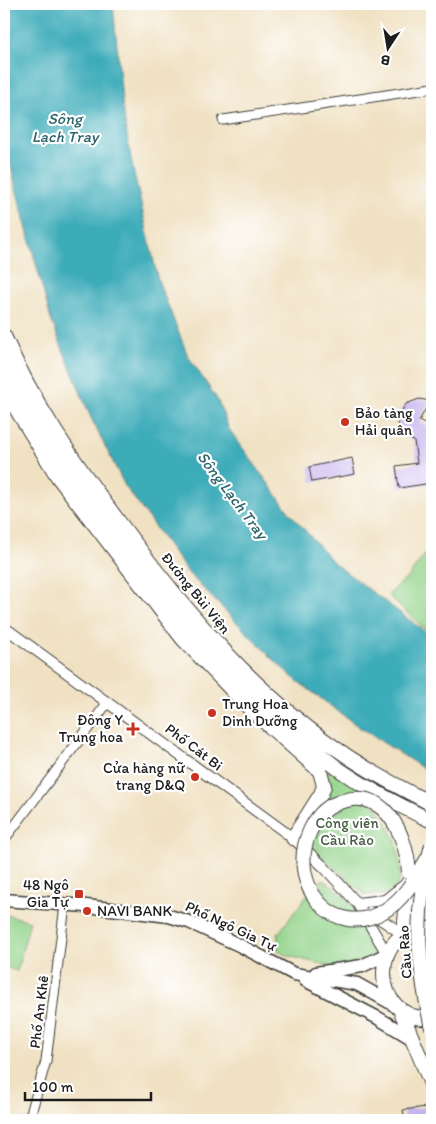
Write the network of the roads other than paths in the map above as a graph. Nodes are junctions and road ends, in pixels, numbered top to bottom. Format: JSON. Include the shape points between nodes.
{"nodes":[{"id":1,"x":432,"y":88,"type":"edge"},
{"id":2,"x":223,"y":120,"type":"dead end"},
{"id":3,"x":4,"y":336,"type":"edge"},
{"id":4,"x":4,"y":364,"type":"edge"},
{"id":5,"x":4,"y":389,"type":"edge"},
{"id":6,"x":4,"y":627,"type":"edge"},
{"id":7,"x":108,"y":702,"type":"junction"},
{"id":8,"x":253,"y":704,"type":"junction"},
{"id":9,"x":432,"y":804,"type":"edge"},
{"id":10,"x":432,"y":821,"type":"edge"},
{"id":11,"x":293,"y":838,"type":"junction"},
{"id":12,"x":4,"y":840,"type":"edge"},
{"id":13,"x":431,"y":850,"type":"edge"},
{"id":14,"x":409,"y":876,"type":"junction"},
{"id":15,"x":4,"y":900,"type":"edge"},
{"id":16,"x":357,"y":903,"type":"junction"},
{"id":17,"x":65,"y":905,"type":"junction"},
{"id":18,"x":432,"y":929,"type":"edge"},
{"id":19,"x":404,"y":935,"type":"junction"},
{"id":20,"x":387,"y":954,"type":"junction"},
{"id":21,"x":294,"y":974,"type":"junction"},
{"id":22,"x":400,"y":1009,"type":"junction"},
{"id":23,"x":432,"y":1018,"type":"edge"},
{"id":24,"x":432,"y":1028,"type":"edge"},
{"id":25,"x":413,"y":1039,"type":"junction"},
{"id":26,"x":428,"y":1060,"type":"edge"},
{"id":27,"x":432,"y":1086,"type":"edge"},
{"id":28,"x":29,"y":1120,"type":"edge"}],
"edges":[{"from":1,"to":2,"type":"street"},
{"from":3,"to":9,"type":"main road","name":"Đường Bùi Viện","via":[[52,430],[137,546],[224,652],[303,724],[350,758]]},
{"from":4,"to":8,"type":"main road","name":"Đường Bùi Viện","via":[[44,437],[95,509],[181,620]]},
{"from":5,"to":8,"type":"main road","name":"Đường Bùi Viện","via":[[48,462],[114,552],[183,639]]},
{"from":6,"to":7,"type":"street","name":"Phố Cát Bi"},
{"from":7,"to":11,"type":"street","name":"Phố Cát Bi"},
{"from":7,"to":12,"type":"street"},
{"from":8,"to":10,"type":"main road","name":"Đường Bùi Viện","via":[[341,771]]},
{"from":8,"to":11,"type":"main road","name":"Đường Bùi Viện","via":[[316,765],[323,778],[321,794]]},
{"from":11,"to":16,"type":"street","name":"Phố Cát Bi"},
{"from":13,"to":14,"type":"main road","bridge":true,"via":[[404,893],[393,904],[375,915],[350,918],[332,913],[313,897],[304,876],[302,853],[313,824],[321,814],[333,804],[357,798],[377,805],[395,821],[406,850]]},
{"from":13,"to":24,"type":"main road","name":"Cầu Rào","bridge":true,"via":[[418,934]]},
{"from":14,"to":16,"type":"street","via":[[398,892],[385,900]]},
{"from":14,"to":19,"type":"main road"},
{"from":15,"to":17,"type":"main road","name":"Phố Ngô Gia Tự"},
{"from":16,"to":19,"type":"street","name":"Phố Cát Bi"},
{"from":16,"to":20,"type":"street","name":"Phố Cát Bi"},
{"from":17,"to":21,"type":"main road","name":"Phố Ngô Gia Tự","via":[[169,916],[224,938]]},
{"from":17,"to":28,"type":"street","name":"Phố An Khê","via":[[46,1061]]},
{"from":18,"to":19,"type":"main road","via":[[415,930]]},
{"from":19,"to":20,"type":"main road"},
{"from":20,"to":21,"type":"main road","via":[[352,969]]},
{"from":20,"to":22,"type":"main road","via":[[384,984]]},
{"from":21,"to":22,"type":"main road","name":"Phố Ngô Gia Tự","via":[[357,984]]},
{"from":21,"to":25,"type":"main road"},
{"from":22,"to":23,"type":"main road","via":[[412,1016]]},
{"from":22,"to":25,"type":"main road"},
{"from":25,"to":26,"type":"main road"},
{"from":26,"to":27,"type":"main road"}]}
